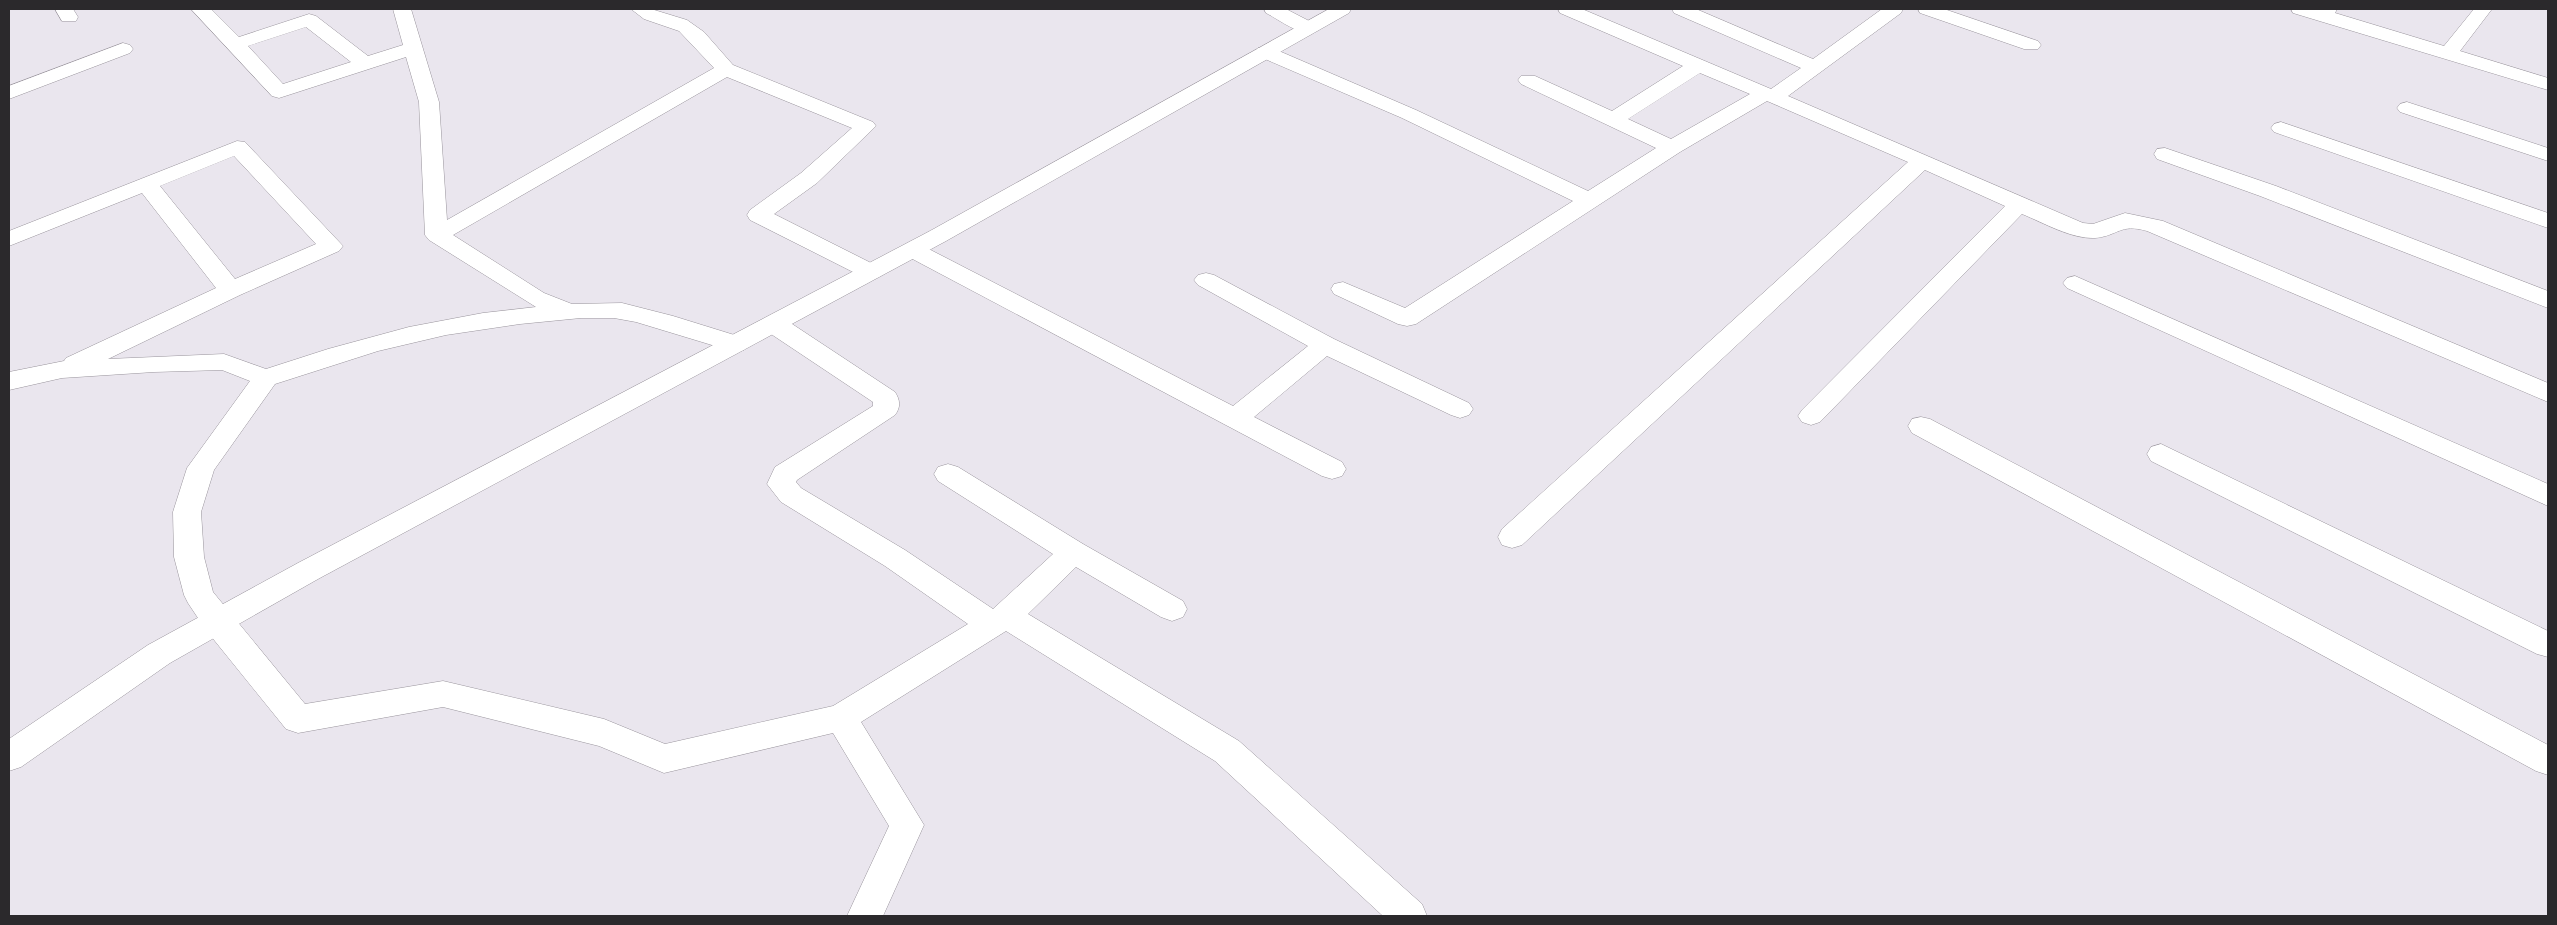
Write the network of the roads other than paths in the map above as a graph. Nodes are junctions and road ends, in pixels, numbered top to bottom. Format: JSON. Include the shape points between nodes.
{"nodes":[{"id":1,"x":200,"y":9,"type":"edge"},
{"id":2,"x":402,"y":9,"type":"edge"},
{"id":3,"x":640,"y":9,"type":"edge"},
{"id":4,"x":1273,"y":9,"type":"edge"},
{"id":5,"x":1342,"y":9,"type":"edge"},
{"id":6,"x":1567,"y":9,"type":"edge"},
{"id":7,"x":1681,"y":9,"type":"edge"},
{"id":8,"x":1894,"y":9,"type":"edge"},
{"id":9,"x":1927,"y":9,"type":"edge"},
{"id":10,"x":2300,"y":9,"type":"edge"},
{"id":11,"x":2483,"y":9,"type":"edge"},
{"id":12,"x":2325,"y":12,"type":"edge"},
{"id":13,"x":1308,"y":28,"type":"junction"},
{"id":14,"x":236,"y":44,"type":"junction"},
{"id":15,"x":2031,"y":44,"type":"dead end"},
{"id":16,"x":414,"y":48,"type":"junction"},
{"id":17,"x":123,"y":49,"type":"dead end"},
{"id":18,"x":1265,"y":52,"type":"junction"},
{"id":19,"x":2448,"y":54,"type":"junction"},
{"id":20,"x":366,"y":64,"type":"junction"},
{"id":21,"x":1698,"y":65,"type":"junction"},
{"id":22,"x":1816,"y":67,"type":"junction"},
{"id":23,"x":726,"y":69,"type":"junction"},
{"id":24,"x":1528,"y":80,"type":"dead end"},
{"id":25,"x":2548,"y":84,"type":"edge"},
{"id":26,"x":9,"y":93,"type":"edge"},
{"id":27,"x":1769,"y":95,"type":"junction"},
{"id":28,"x":2407,"y":108,"type":"dead end"},
{"id":29,"x":1615,"y":118,"type":"junction"},
{"id":30,"x":2281,"y":128,"type":"dead end"},
{"id":31,"x":1672,"y":147,"type":"junction"},
{"id":32,"x":2165,"y":154,"type":"dead end"},
{"id":33,"x":2548,"y":155,"type":"edge"},
{"id":34,"x":1922,"y":161,"type":"junction"},
{"id":35,"x":146,"y":183,"type":"junction"},
{"id":36,"x":1590,"y":201,"type":"junction"},
{"id":37,"x":2019,"y":204,"type":"junction"},
{"id":38,"x":2548,"y":221,"type":"edge"},
{"id":39,"x":437,"y":235,"type":"junction"},
{"id":40,"x":9,"y":239,"type":"edge"},
{"id":41,"x":913,"y":250,"type":"junction"},
{"id":42,"x":871,"y":272,"type":"junction"},
{"id":43,"x":1206,"y":280,"type":"dead end"},
{"id":44,"x":2075,"y":283,"type":"dead end"},
{"id":45,"x":1343,"y":289,"type":"dead end"},
{"id":46,"x":231,"y":290,"type":"junction"},
{"id":47,"x":2548,"y":300,"type":"edge"},
{"id":48,"x":568,"y":312,"type":"junction"},
{"id":49,"x":774,"y":324,"type":"junction"},
{"id":50,"x":735,"y":344,"type":"junction"},
{"id":51,"x":1325,"y":345,"type":"junction"},
{"id":52,"x":62,"y":370,"type":"junction"},
{"id":53,"x":266,"y":378,"type":"junction"},
{"id":54,"x":9,"y":381,"type":"edge"},
{"id":55,"x":2548,"y":393,"type":"edge"},
{"id":56,"x":1460,"y":409,"type":"dead end"},
{"id":57,"x":1811,"y":416,"type":"dead end"},
{"id":58,"x":1235,"y":418,"type":"junction"},
{"id":59,"x":1921,"y":426,"type":"dead end"},
{"id":60,"x":2161,"y":454,"type":"dead end"},
{"id":61,"x":1332,"y":469,"type":"dead end"},
{"id":62,"x":948,"y":474,"type":"dead end"},
{"id":63,"x":2548,"y":496,"type":"edge"},
{"id":64,"x":1512,"y":537,"type":"dead end"},
{"id":65,"x":1073,"y":552,"type":"junction"},
{"id":66,"x":1172,"y":609,"type":"dead end"},
{"id":67,"x":999,"y":620,"type":"junction"},
{"id":68,"x":217,"y":622,"type":"junction"},
{"id":69,"x":2548,"y":645,"type":"edge"},
{"id":70,"x":841,"y":718,"type":"junction"},
{"id":71,"x":9,"y":757,"type":"edge"},
{"id":72,"x":2548,"y":761,"type":"edge"},
{"id":73,"x":865,"y":916,"type":"edge"},
{"id":74,"x":1409,"y":916,"type":"edge"}],
"edges":[{"from":1,"to":14,"type":"street"},
{"from":2,"to":16,"type":"street"},
{"from":3,"to":23,"type":"street","via":[[646,15],[686,27]]},
{"from":4,"to":13,"type":"street"},
{"from":5,"to":13,"type":"street"},
{"from":6,"to":21,"type":"street"},
{"from":7,"to":22,"type":"street"},
{"from":8,"to":22,"type":"street"},
{"from":9,"to":15,"type":"street"},
{"from":10,"to":12,"type":"street"},
{"from":11,"to":19,"type":"street"},
{"from":12,"to":19,"type":"street"},
{"from":13,"to":18,"type":"street"},
{"from":14,"to":20,"type":"street","via":[[309,20]]},
{"from":14,"to":20,"type":"street","via":[[279,92]]},
{"from":16,"to":20,"type":"street"},
{"from":16,"to":39,"type":"street","via":[[429,102]]},
{"from":17,"to":26,"type":"street"},
{"from":18,"to":36,"type":"street","via":[[1409,114]]},
{"from":18,"to":41,"type":"street"},
{"from":19,"to":25,"type":"street"},
{"from":21,"to":27,"type":"street"},
{"from":21,"to":29,"type":"street"},
{"from":22,"to":27,"type":"street"},
{"from":23,"to":39,"type":"street"},
{"from":23,"to":42,"type":"street","via":[[866,126],[810,178],[758,215]]},
{"from":24,"to":29,"type":"street"},
{"from":27,"to":31,"type":"street"},
{"from":27,"to":34,"type":"street"},
{"from":28,"to":33,"type":"street"},
{"from":29,"to":31,"type":"street"},
{"from":30,"to":38,"type":"street"},
{"from":31,"to":36,"type":"street"},
{"from":32,"to":47,"type":"street"},
{"from":34,"to":37,"type":"street"},
{"from":34,"to":64,"type":"street"},
{"from":35,"to":40,"type":"street"},
{"from":35,"to":46,"type":"street"},
{"from":35,"to":46,"type":"street","via":[[237,147],[330,246]]},
{"from":36,"to":45,"type":"street","via":[[1407,318]]},
{"from":37,"to":55,"type":"street","via":[[2079,229],[2095,231],[2124,220],[2155,226]]},
{"from":37,"to":57,"type":"street"},
{"from":39,"to":48,"type":"street","via":[[536,298]]},
{"from":41,"to":42,"type":"street"},
{"from":41,"to":58,"type":"street"},
{"from":42,"to":49,"type":"street"},
{"from":43,"to":51,"type":"street"},
{"from":44,"to":63,"type":"street"},
{"from":46,"to":52,"type":"street"},
{"from":48,"to":50,"type":"street","via":[[621,311]]},
{"from":48,"to":53,"type":"street","via":[[512,316],[452,326],[306,364]]},
{"from":49,"to":50,"type":"street"},
{"from":49,"to":67,"type":"street","via":[[886,398],[886,408],[875,418],[785,474],[781,484],[792,495]]},
{"from":50,"to":68,"type":"street"},
{"from":51,"to":56,"type":"street"},
{"from":51,"to":58,"type":"street"},
{"from":52,"to":53,"type":"street","via":[[224,362]]},
{"from":52,"to":54,"type":"street"},
{"from":53,"to":68,"type":"street","via":[[201,468],[188,512],[189,557],[199,595]]},
{"from":58,"to":61,"type":"street"},
{"from":59,"to":72,"type":"street"},
{"from":60,"to":69,"type":"street"},
{"from":62,"to":65,"type":"street"},
{"from":65,"to":66,"type":"street"},
{"from":65,"to":67,"type":"street"},
{"from":67,"to":70,"type":"street"},
{"from":67,"to":74,"type":"street","via":[[1227,751]]},
{"from":68,"to":70,"type":"street","via":[[298,719],[443,694],[604,733],[664,759]]},
{"from":68,"to":71,"type":"street","via":[[158,654]]},
{"from":70,"to":73,"type":"street","via":[[908,825]]}]}
